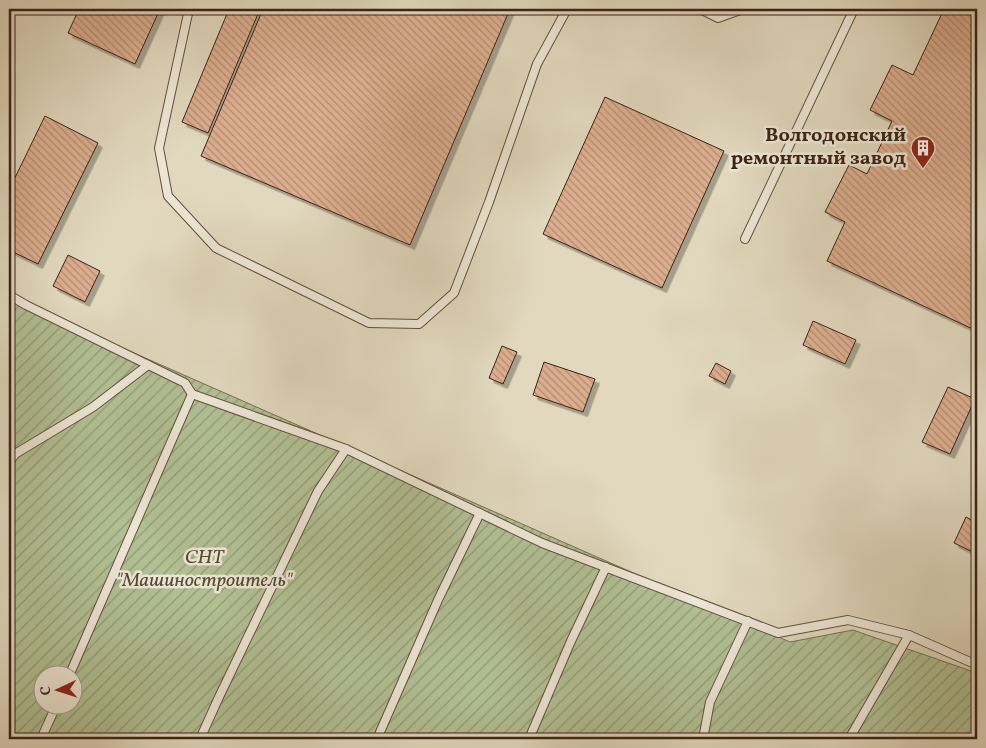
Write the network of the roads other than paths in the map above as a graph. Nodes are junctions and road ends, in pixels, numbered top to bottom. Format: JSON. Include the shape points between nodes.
{"nodes":[{"id":1,"x":188,"y":9,"type":"edge"},
{"id":2,"x":556,"y":9,"type":"edge"},
{"id":3,"x":700,"y":9,"type":"edge"},
{"id":4,"x":743,"y":9,"type":"edge"},
{"id":5,"x":854,"y":9,"type":"edge"},
{"id":6,"x":566,"y":10,"type":"edge"},
{"id":7,"x":745,"y":240,"type":"dead end"},
{"id":8,"x":9,"y":295,"type":"edge"},
{"id":9,"x":148,"y":365,"type":"junction"},
{"id":10,"x":192,"y":394,"type":"junction"},
{"id":11,"x":346,"y":449,"type":"junction"},
{"id":12,"x":9,"y":463,"type":"edge"},
{"id":13,"x":480,"y":512,"type":"junction"},
{"id":14,"x":606,"y":567,"type":"junction"},
{"id":15,"x":748,"y":621,"type":"junction"},
{"id":16,"x":909,"y":635,"type":"junction"},
{"id":17,"x":977,"y":665,"type":"edge"},
{"id":18,"x":73,"y":666,"type":"edge"},
{"id":19,"x":51,"y":716,"type":"edge"},
{"id":20,"x":41,"y":739,"type":"edge"},
{"id":21,"x":200,"y":739,"type":"edge"},
{"id":22,"x":377,"y":739,"type":"edge"},
{"id":23,"x":529,"y":739,"type":"edge"},
{"id":24,"x":702,"y":739,"type":"edge"},
{"id":25,"x":849,"y":739,"type":"edge"}],
"edges":[{"from":1,"to":6,"type":"lane","via":[[159,148],[168,196],[216,248],[369,323],[379,324],[419,324],[454,293],[537,64]]},
{"from":2,"to":6,"type":"lane"},
{"from":3,"to":4,"type":"lane","via":[[718,18]]},
{"from":5,"to":7,"type":"lane"},
{"from":8,"to":9,"type":"lane"},
{"from":9,"to":10,"type":"lane","via":[[185,383]]},
{"from":9,"to":12,"type":"lane","via":[[93,407],[15,454]]},
{"from":10,"to":11,"type":"lane"},
{"from":10,"to":18,"type":"lane"},
{"from":11,"to":13,"type":"lane"},
{"from":11,"to":21,"type":"lane","via":[[318,491]]},
{"from":13,"to":14,"type":"lane","via":[[542,543]]},
{"from":13,"to":22,"type":"lane"},
{"from":14,"to":15,"type":"lane"},
{"from":14,"to":23,"type":"lane"},
{"from":15,"to":16,"type":"lane","via":[[778,632],[848,620]]},
{"from":15,"to":24,"type":"lane","via":[[710,702]]},
{"from":16,"to":17,"type":"lane"},
{"from":16,"to":25,"type":"lane"},
{"from":19,"to":20,"type":"lane"}]}
